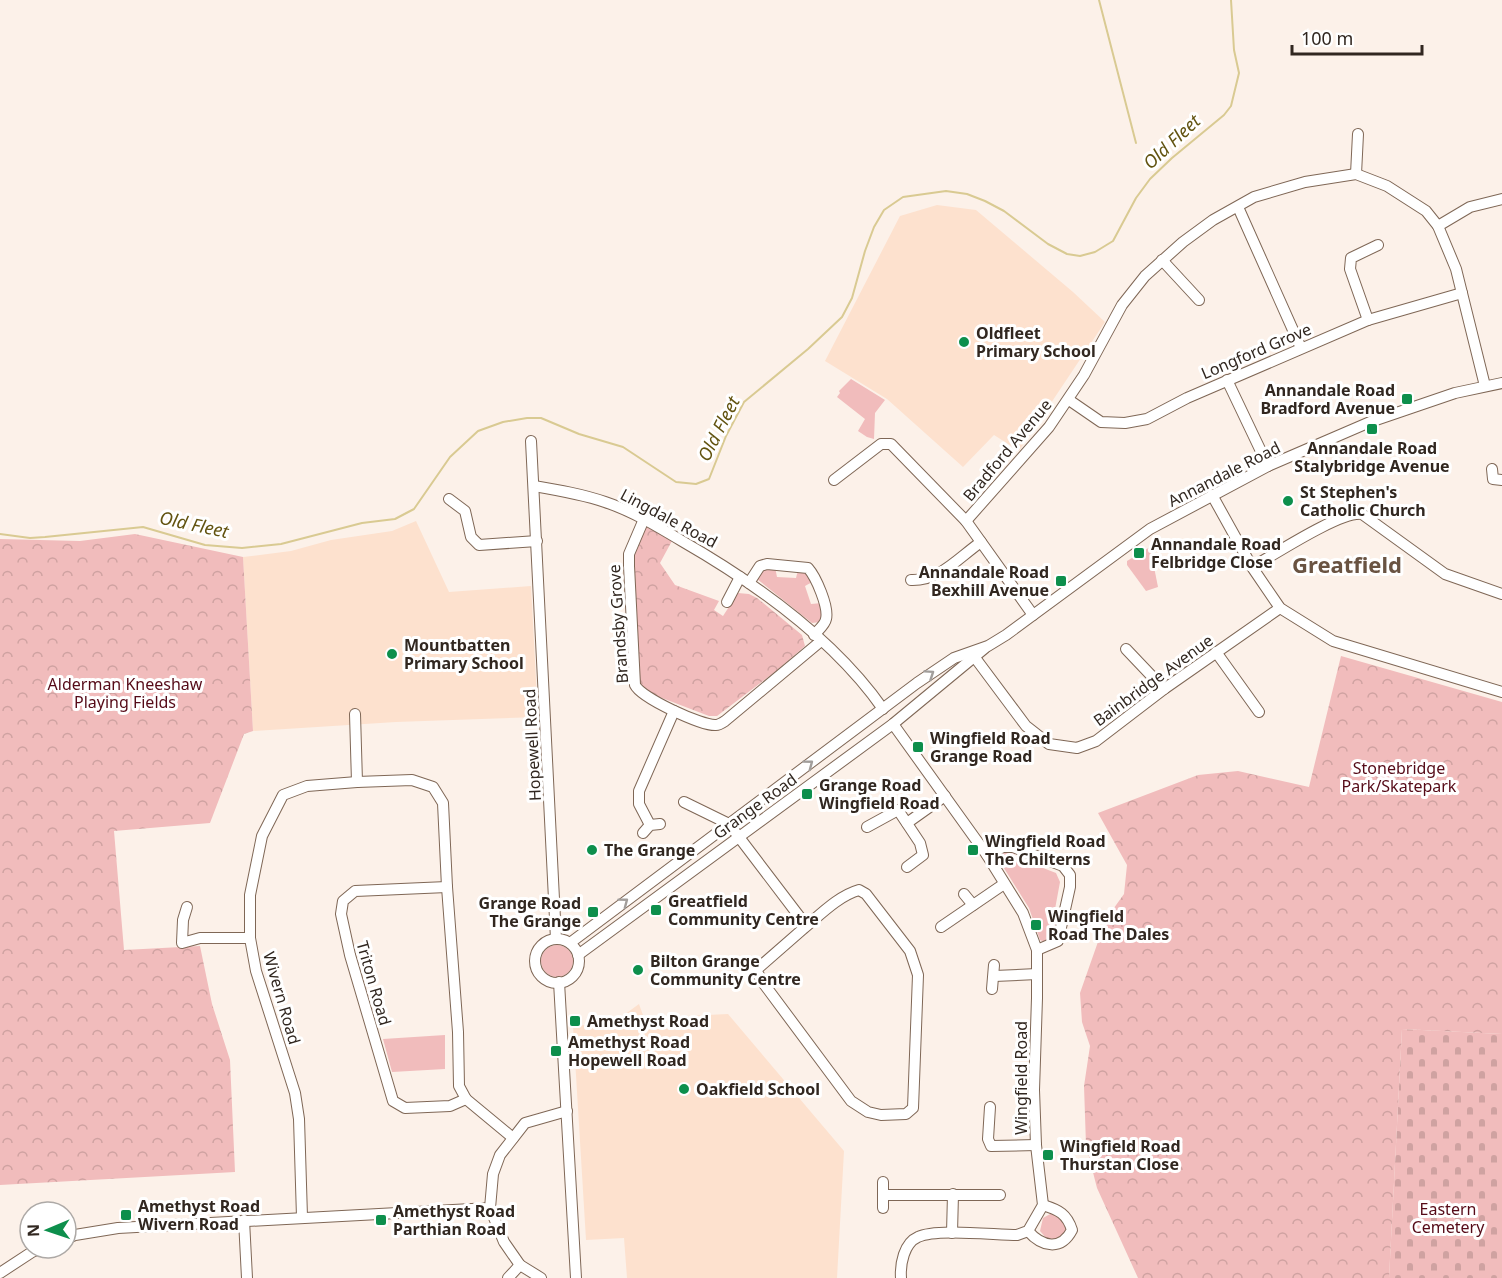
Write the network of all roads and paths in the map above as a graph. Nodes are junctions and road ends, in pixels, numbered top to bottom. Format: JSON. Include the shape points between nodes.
{"nodes":[{"id":1,"x":1358,"y":134,"type":"dead end"},
{"id":2,"x":1356,"y":174,"type":"junction"},
{"id":3,"x":1502,"y":199,"type":"edge"},
{"id":4,"x":1238,"y":207,"type":"junction"},
{"id":5,"x":1438,"y":225,"type":"junction"},
{"id":6,"x":1378,"y":245,"type":"dead end"},
{"id":7,"x":1162,"y":260,"type":"junction"},
{"id":8,"x":1462,"y":293,"type":"junction"},
{"id":9,"x":1199,"y":300,"type":"dead end"},
{"id":10,"x":1368,"y":320,"type":"junction"},
{"id":11,"x":1301,"y":348,"type":"junction"},
{"id":12,"x":1227,"y":380,"type":"junction"},
{"id":13,"x":1502,"y":383,"type":"edge"},
{"id":14,"x":1485,"y":386,"type":"junction"},
{"id":15,"x":1069,"y":400,"type":"junction"},
{"id":16,"x":531,"y":441,"type":"dead end"},
{"id":17,"x":1268,"y":466,"type":"junction"},
{"id":18,"x":1492,"y":469,"type":"dead end"},
{"id":19,"x":834,"y":480,"type":"dead end"},
{"id":20,"x":1502,"y":480,"type":"edge"},
{"id":21,"x":534,"y":486,"type":"junction"},
{"id":22,"x":1212,"y":495,"type":"junction"},
{"id":23,"x":449,"y":499,"type":"dead end"},
{"id":24,"x":644,"y":519,"type":"junction"},
{"id":25,"x":966,"y":522,"type":"junction"},
{"id":26,"x":537,"y":541,"type":"junction"},
{"id":27,"x":981,"y":542,"type":"junction"},
{"id":28,"x":1252,"y":567,"type":"junction"},
{"id":29,"x":744,"y":580,"type":"junction"},
{"id":30,"x":910,"y":580,"type":"dead end"},
{"id":31,"x":1502,"y":594,"type":"edge"},
{"id":32,"x":727,"y":602,"type":"dead end"},
{"id":33,"x":1280,"y":608,"type":"junction"},
{"id":34,"x":1033,"y":615,"type":"junction"},
{"id":35,"x":818,"y":638,"type":"junction"},
{"id":36,"x":1126,"y":649,"type":"dead end"},
{"id":37,"x":1216,"y":652,"type":"junction"},
{"id":38,"x":973,"y":655,"type":"junction"},
{"id":39,"x":1164,"y":689,"type":"junction"},
{"id":40,"x":1502,"y":692,"type":"edge"},
{"id":41,"x":883,"y":709,"type":"junction"},
{"id":42,"x":674,"y":711,"type":"junction"},
{"id":43,"x":1259,"y":713,"type":"dead end"},
{"id":44,"x":355,"y":714,"type":"dead end"},
{"id":45,"x":892,"y":724,"type":"junction"},
{"id":46,"x":357,"y":782,"type":"junction"},
{"id":47,"x":945,"y":796,"type":"junction"},
{"id":48,"x":684,"y":802,"type":"dead end"},
{"id":49,"x":907,"y":823,"type":"junction"},
{"id":50,"x":729,"y":824,"type":"junction"},
{"id":51,"x":651,"y":827,"type":"dead end"},
{"id":52,"x":867,"y":828,"type":"dead end"},
{"id":53,"x":740,"y":836,"type":"junction"},
{"id":54,"x":987,"y":855,"type":"junction"},
{"id":55,"x":907,"y":867,"type":"dead end"},
{"id":56,"x":1004,"y":884,"type":"junction"},
{"id":57,"x":447,"y":887,"type":"junction"},
{"id":58,"x":964,"y":894,"type":"dead end"},
{"id":59,"x":973,"y":905,"type":"junction"},
{"id":60,"x":187,"y":907,"type":"dead end"},
{"id":61,"x":941,"y":927,"type":"dead end"},
{"id":62,"x":803,"y":928,"type":"junction"},
{"id":63,"x":250,"y":938,"type":"junction"},
{"id":64,"x":556,"y":939,"type":"junction"},
{"id":65,"x":570,"y":943,"type":"junction"},
{"id":66,"x":1037,"y":950,"type":"junction"},
{"id":67,"x":578,"y":955,"type":"junction"},
{"id":68,"x":1036,"y":974,"type":"junction"},
{"id":69,"x":559,"y":982,"type":"junction"},
{"id":70,"x":992,"y":989,"type":"dead end"},
{"id":71,"x":466,"y":1100,"type":"junction"},
{"id":72,"x":990,"y":1107,"type":"dead end"},
{"id":73,"x":567,"y":1111,"type":"junction"},
{"id":74,"x":513,"y":1138,"type":"junction"},
{"id":75,"x":1036,"y":1145,"type":"junction"},
{"id":76,"x":883,"y":1182,"type":"dead end"},
{"id":77,"x":953,"y":1194,"type":"junction"},
{"id":78,"x":883,"y":1195,"type":"junction"},
{"id":79,"x":1000,"y":1195,"type":"dead end"},
{"id":80,"x":1043,"y":1205,"type":"junction"},
{"id":81,"x":490,"y":1208,"type":"junction"},
{"id":82,"x":883,"y":1208,"type":"dead end"},
{"id":83,"x":302,"y":1217,"type":"junction"},
{"id":84,"x":244,"y":1220,"type":"junction"},
{"id":85,"x":1028,"y":1230,"type":"junction"},
{"id":86,"x":952,"y":1233,"type":"junction"},
{"id":87,"x":78,"y":1235,"type":"edge"},
{"id":88,"x":20,"y":1260,"type":"edge"},
{"id":89,"x":520,"y":1264,"type":"junction"},
{"id":90,"x":0,"y":1273,"type":"edge"},
{"id":91,"x":247,"y":1278,"type":"edge"},
{"id":92,"x":508,"y":1278,"type":"edge"},
{"id":93,"x":541,"y":1278,"type":"edge"},
{"id":94,"x":576,"y":1278,"type":"edge"},
{"id":95,"x":901,"y":1278,"type":"edge"}],
"edges":[{"from":1,"to":2,"type":"street"},
{"from":2,"to":4,"type":"street","name":"Bradford Avenue","via":[[1254,197]]},
{"from":2,"to":5,"type":"street","via":[[1408,199]]},
{"from":3,"to":5,"type":"street","via":[[1470,207]]},
{"from":4,"to":7,"type":"street","name":"Bradford Avenue","via":[[1213,220]]},
{"from":4,"to":11,"type":"street"},
{"from":5,"to":8,"type":"street"},
{"from":6,"to":10,"type":"street","via":[[1351,258],[1350,269]]},
{"from":7,"to":9,"type":"street"},
{"from":7,"to":15,"type":"street","name":"Bradford Avenue","via":[[1122,305]]},
{"from":8,"to":10,"type":"street","name":"Longford Grove"},
{"from":8,"to":14,"type":"street"},
{"from":10,"to":11,"type":"street","name":"Longford Grove"},
{"from":11,"to":12,"type":"street","name":"Longford Grove"},
{"from":12,"to":15,"type":"street","name":"Longford Grove","via":[[1147,419],[1125,423],[1101,422]]},
{"from":12,"to":17,"type":"street"},
{"from":13,"to":14,"type":"street","name":"Annandale Road"},
{"from":14,"to":17,"type":"street","name":"Annandale Road","via":[[1370,422]]},
{"from":15,"to":25,"type":"street","name":"Bradford Avenue"},
{"from":16,"to":21,"type":"street","name":"Hopewell Road"},
{"from":17,"to":22,"type":"street","name":"Annandale Road"},
{"from":18,"to":20,"type":"street","via":[[1493,479]]},
{"from":19,"to":25,"type":"street","via":[[881,444],[891,444]]},
{"from":21,"to":24,"type":"street","name":"Lingdale Road","via":[[604,501]]},
{"from":21,"to":26,"type":"street","name":"Hopewell Road"},
{"from":22,"to":28,"type":"street"},
{"from":22,"to":34,"type":"street","name":"Annandale Road","via":[[1150,529]]},
{"from":23,"to":26,"type":"street","via":[[465,511],[471,537],[479,545]]},
{"from":24,"to":29,"type":"street","name":"Lingdale Road"},
{"from":24,"to":42,"type":"street","name":"Brandsby Grove","via":[[628,554],[635,685],[646,698]]},
{"from":25,"to":27,"type":"street"},
{"from":26,"to":64,"type":"street","name":"Hopewell Road"},
{"from":27,"to":30,"type":"street","via":[[943,572],[924,580]]},
{"from":27,"to":34,"type":"street"},
{"from":28,"to":31,"type":"street","via":[[1339,518],[1356,513],[1445,574]]},
{"from":28,"to":33,"type":"street"},
{"from":29,"to":32,"type":"street"},
{"from":29,"to":35,"type":"street","name":"Lingdale Road"},
{"from":29,"to":35,"type":"street","via":[[767,564],[808,568],[815,576],[827,612]]},
{"from":33,"to":37,"type":"street","name":"Bainbridge Avenue"},
{"from":33,"to":40,"type":"street","via":[[1333,641]]},
{"from":34,"to":38,"type":"street","name":"Annandale Road"},
{"from":35,"to":41,"type":"street","name":"Lingdale Road"},
{"from":35,"to":42,"type":"street","name":"Brandsby Grove","via":[[725,721],[716,725],[704,723]]},
{"from":36,"to":39,"type":"street"},
{"from":37,"to":39,"type":"street","name":"Bainbridge Avenue"},
{"from":37,"to":43,"type":"street"},
{"from":38,"to":39,"type":"street","name":"Bainbridge Avenue","via":[[1026,726],[1049,744],[1077,748],[1096,741]]},
{"from":41,"to":38,"type":"street","name":"Annandale Road","one_way":true,"via":[[954,658]]},
{"from":38,"to":45,"type":"street","name":"Annandale Road"},
{"from":50,"to":41,"type":"street","name":"Grange Road","one_way":true},
{"from":42,"to":51,"type":"street","via":[[639,791],[639,804]]},
{"from":44,"to":46,"type":"street"},
{"from":45,"to":47,"type":"street","name":"Wingfield Road"},
{"from":45,"to":53,"type":"street","name":"Grange Road"},
{"from":46,"to":57,"type":"street","name":"Wivern Road","via":[[412,780],[433,787],[443,803]]},
{"from":46,"to":63,"type":"street","name":"Wivern Road","via":[[307,786],[283,795],[262,836],[250,895]]},
{"from":47,"to":49,"type":"street"},
{"from":47,"to":54,"type":"street","name":"Wingfield Road"},
{"from":48,"to":50,"type":"street","name":"Grange Road"},
{"from":49,"to":52,"type":"street","via":[[898,810]]},
{"from":49,"to":55,"type":"street","via":[[923,855]]},
{"from":50,"to":53,"type":"street"},
{"from":65,"to":50,"type":"street","name":"Grange Road","one_way":true},
{"from":53,"to":62,"type":"street","via":[[802,920]]},
{"from":53,"to":67,"type":"street","name":"Grange Road"},
{"from":54,"to":56,"type":"street","name":"Wingfield Road"},
{"from":54,"to":66,"type":"street","via":[[1013,847],[1063,866],[1070,875],[1058,941]]},
{"from":56,"to":59,"type":"street"},
{"from":56,"to":66,"type":"street","name":"Wingfield Road","via":[[1023,913]]},
{"from":57,"to":71,"type":"street","name":"Wivern Road","via":[[459,1086]]},
{"from":57,"to":71,"type":"street","name":"Triton Road","via":[[355,891],[343,901],[341,914],[393,1101],[405,1108],[450,1106]]},
{"from":58,"to":59,"type":"street"},
{"from":59,"to":61,"type":"street"},
{"from":60,"to":63,"type":"street","via":[[182,943],[200,938]]},
{"from":62,"to":62,"type":"street","via":[[756,970],[851,1101],[868,1112],[906,1114],[913,1108],[918,975],[910,951],[859,890]]},
{"from":63,"to":83,"type":"street","name":"Wivern Road","via":[[256,971],[295,1093]]},
{"from":64,"to":65,"type":"street"},
{"from":64,"to":69,"type":"street","via":[[543,944],[536,962],[545,979]]},
{"from":65,"to":67,"type":"street"},
{"from":66,"to":68,"type":"street","name":"Wingfield Road"},
{"from":67,"to":69,"type":"street","via":[[575,973]]},
{"from":68,"to":70,"type":"street","via":[[994,970]]},
{"from":68,"to":75,"type":"street","name":"Wingfield Road"},
{"from":69,"to":73,"type":"street"},
{"from":71,"to":74,"type":"street"},
{"from":72,"to":75,"type":"street","via":[[991,1146]]},
{"from":73,"to":74,"type":"street","via":[[525,1124]]},
{"from":73,"to":94,"type":"street"},
{"from":74,"to":81,"type":"street","via":[[500,1155],[493,1174]]},
{"from":75,"to":80,"type":"street","name":"Wingfield Road"},
{"from":76,"to":78,"type":"street"},
{"from":77,"to":78,"type":"street"},
{"from":77,"to":79,"type":"street"},
{"from":77,"to":86,"type":"street"},
{"from":78,"to":82,"type":"street"},
{"from":80,"to":85,"type":"street"},
{"from":80,"to":85,"type":"street","via":[[1060,1210],[1068,1218],[1072,1230],[1066,1241],[1056,1245],[1044,1243]]},
{"from":81,"to":83,"type":"street"},
{"from":81,"to":89,"type":"street","via":[[504,1242]]},
{"from":83,"to":84,"type":"street"},
{"from":84,"to":87,"type":"street","via":[[118,1228]]},
{"from":84,"to":91,"type":"street"},
{"from":85,"to":86,"type":"street","via":[[1017,1235]]},
{"from":86,"to":95,"type":"street","via":[[917,1237],[905,1251]]},
{"from":88,"to":90,"type":"street"},
{"from":89,"to":92,"type":"street"},
{"from":89,"to":93,"type":"street"}]}
